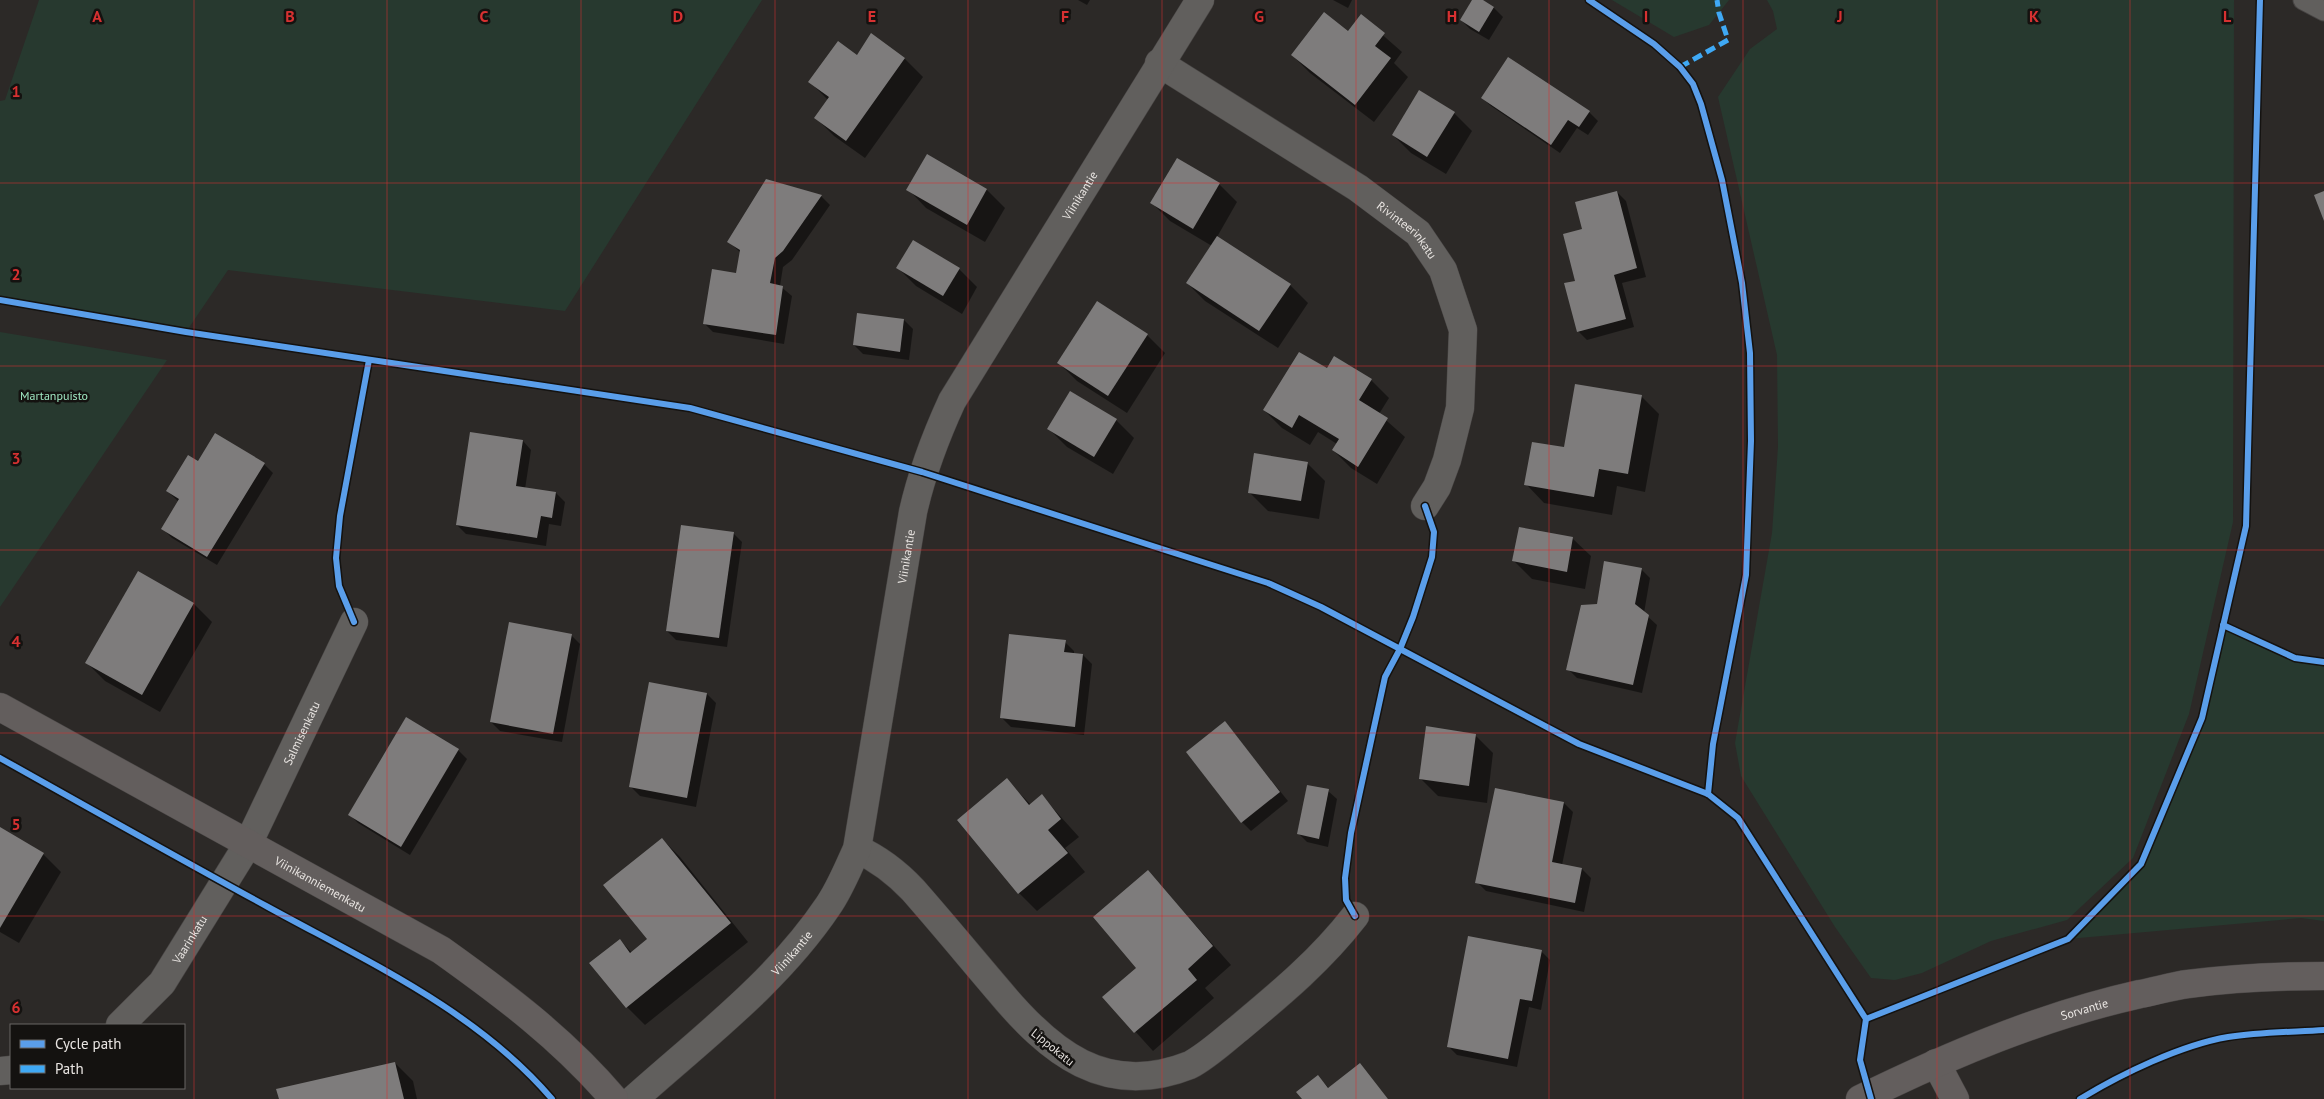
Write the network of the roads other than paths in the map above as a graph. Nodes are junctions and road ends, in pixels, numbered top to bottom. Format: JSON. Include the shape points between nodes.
{"nodes":[{"id":1,"x":1200,"y":0,"type":"edge"},
{"id":2,"x":2303,"y":0,"type":"edge"},
{"id":3,"x":2324,"y":11,"type":"edge"},
{"id":4,"x":1159,"y":63,"type":"junction"},
{"id":5,"x":1425,"y":506,"type":"dead end"},
{"id":6,"x":354,"y":622,"type":"dead end"},
{"id":7,"x":0,"y":707,"type":"edge"},
{"id":8,"x":248,"y":844,"type":"junction"},
{"id":9,"x":857,"y":848,"type":"junction"},
{"id":10,"x":1354,"y":916,"type":"dead end"},
{"id":11,"x":2324,"y":976,"type":"edge"},
{"id":12,"x":121,"y":1024,"type":"edge"},
{"id":13,"x":1936,"y":1062,"type":"junction"},
{"id":14,"x":614,"y":1099,"type":"edge"},
{"id":15,"x":634,"y":1099,"type":"edge"},
{"id":16,"x":1860,"y":1099,"type":"edge"},
{"id":17,"x":1955,"y":1099,"type":"edge"}],
"edges":[{"from":1,"to":4,"type":"street","name":"Viinikantie"},
{"from":2,"to":3,"type":"lane"},
{"from":4,"to":5,"type":"street","name":"Rivinteerinkatu","via":[[1358,188],[1418,233],[1443,270],[1463,330],[1461,399],[1447,460]]},
{"from":4,"to":9,"type":"street","name":"Viinikantie","via":[[952,401],[922,472]]},
{"from":6,"to":8,"type":"street","name":"Salmisenkatu"},
{"from":7,"to":8,"type":"street","name":"Viinikanniemenkatu"},
{"from":8,"to":12,"type":"street","name":"Vaarinkatu","via":[[162,983]]},
{"from":8,"to":14,"type":"street","name":"Viinikanniemenkatu","via":[[440,950],[556,1037]]},
{"from":9,"to":10,"type":"street","name":"Lippokatu","via":[[889,867],[913,890],[1028,1026],[1050,1047],[1082,1070],[1122,1080],[1148,1079],[1170,1073],[1210,1052],[1305,972]]},
{"from":9,"to":15,"type":"street","name":"Viinikantie","via":[[829,905],[772,975]]},
{"from":11,"to":13,"type":"street","name":"Sorvantie","via":[[2276,976],[2187,984],[2104,1002],[2019,1028]]},
{"from":13,"to":16,"type":"street","name":"Sorvantie"},
{"from":13,"to":17,"type":"street"}]}
